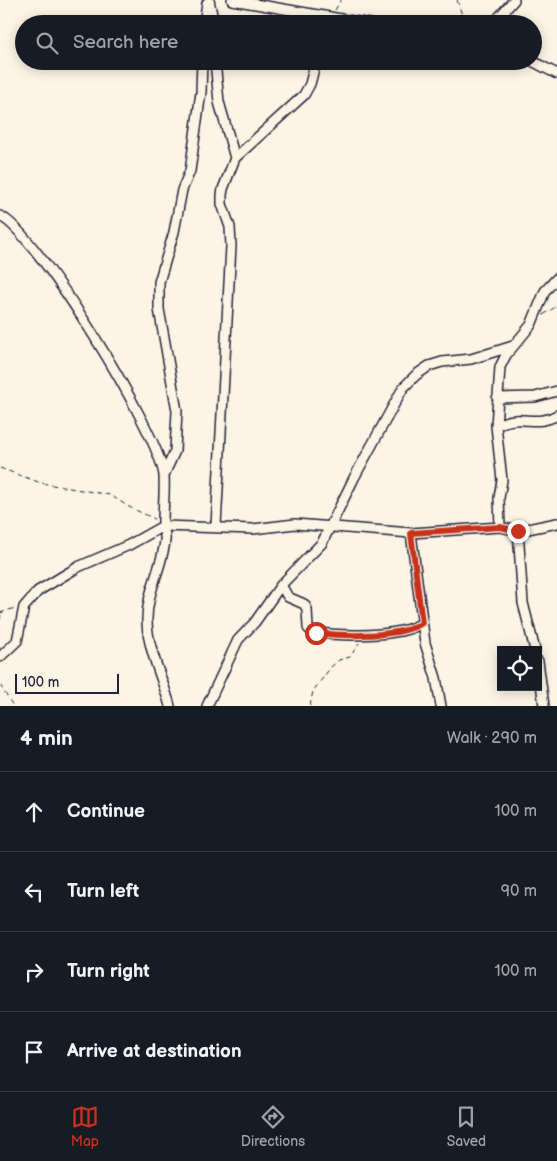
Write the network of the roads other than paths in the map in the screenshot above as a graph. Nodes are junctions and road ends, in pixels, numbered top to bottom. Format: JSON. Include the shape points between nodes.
{"nodes":[{"id":1,"x":208,"y":0,"type":"edge"},
{"id":2,"x":232,"y":0,"type":"edge"},
{"id":3,"x":514,"y":0,"type":"edge"},
{"id":4,"x":206,"y":15,"type":"edge"},
{"id":5,"x":212,"y":15,"type":"edge"},
{"id":6,"x":306,"y":15,"type":"edge"},
{"id":7,"x":501,"y":15,"type":"edge"},
{"id":8,"x":542,"y":67,"type":"edge"},
{"id":9,"x":202,"y":70,"type":"edge"},
{"id":10,"x":216,"y":70,"type":"edge"},
{"id":11,"x":314,"y":70,"type":"edge"},
{"id":12,"x":556,"y":75,"type":"edge"},
{"id":13,"x":235,"y":158,"type":"junction"},
{"id":14,"x":0,"y":216,"type":"edge"},
{"id":15,"x":557,"y":278,"type":"edge"},
{"id":16,"x":513,"y":346,"type":"junction"},
{"id":17,"x":557,"y":391,"type":"edge"},
{"id":18,"x":497,"y":398,"type":"junction"},
{"id":19,"x":557,"y":415,"type":"edge"},
{"id":20,"x":496,"y":426,"type":"junction"},
{"id":21,"x":164,"y":475,"type":"junction"},
{"id":22,"x":163,"y":523,"type":"junction"},
{"id":23,"x":557,"y":523,"type":"edge"},
{"id":24,"x":216,"y":526,"type":"junction"},
{"id":25,"x":331,"y":527,"type":"junction"},
{"id":26,"x":500,"y":527,"type":"junction"},
{"id":27,"x":518,"y":531,"type":"junction"},
{"id":28,"x":411,"y":533,"type":"junction"},
{"id":29,"x":281,"y":585,"type":"junction"},
{"id":30,"x":422,"y":623,"type":"junction"},
{"id":31,"x":534,"y":646,"type":"edge"},
{"id":32,"x":0,"y":657,"type":"edge"},
{"id":33,"x":542,"y":691,"type":"edge"},
{"id":34,"x":170,"y":706,"type":"edge"},
{"id":35,"x":207,"y":706,"type":"edge"},
{"id":36,"x":441,"y":706,"type":"edge"},
{"id":37,"x":544,"y":706,"type":"edge"}],
"edges":[{"from":1,"to":4,"type":"street"},
{"from":1,"to":5,"type":"street"},
{"from":2,"to":6,"type":"street"},
{"from":3,"to":7,"type":"street"},
{"from":8,"to":12,"type":"street"},
{"from":9,"to":21,"type":"street","via":[[190,172],[182,190],[159,282],[159,309],[176,411],[175,451]]},
{"from":10,"to":13,"type":"street","via":[[219,102]]},
{"from":11,"to":13,"type":"street","via":[[304,95]]},
{"from":13,"to":24,"type":"street","via":[[223,188],[222,204],[230,227],[231,246]]},
{"from":14,"to":21,"type":"street","via":[[18,230],[62,286],[95,336],[124,387]]},
{"from":15,"to":16,"type":"street","via":[[546,291],[531,325]]},
{"from":16,"to":18,"type":"street","via":[[500,367]]},
{"from":16,"to":25,"type":"street","via":[[442,362],[416,375],[403,388]]},
{"from":17,"to":18,"type":"street","via":[[535,397]]},
{"from":18,"to":20,"type":"street"},
{"from":19,"to":20,"type":"street","via":[[544,421],[509,419]]},
{"from":20,"to":26,"type":"street","via":[[502,480]]},
{"from":21,"to":22,"type":"street"},
{"from":22,"to":24,"type":"street"},
{"from":22,"to":32,"type":"street","via":[[129,545],[78,567],[38,591],[27,602],[17,641]]},
{"from":22,"to":34,"type":"street","via":[[165,540],[150,596],[147,623]]},
{"from":23,"to":27,"type":"street"},
{"from":24,"to":25,"type":"street","via":[[259,528],[295,524]]},
{"from":25,"to":28,"type":"street"},
{"from":25,"to":29,"type":"street","via":[[322,543]]},
{"from":26,"to":27,"type":"street"},
{"from":26,"to":28,"type":"street"},
{"from":27,"to":31,"type":"street","via":[[524,603]]},
{"from":28,"to":30,"type":"street"},
{"from":29,"to":30,"type":"street","via":[[288,597],[304,604],[308,628],[312,632],[368,634],[403,631]]},
{"from":29,"to":35,"type":"street","via":[[238,640]]},
{"from":30,"to":36,"type":"street"},
{"from":33,"to":37,"type":"street"}]}
